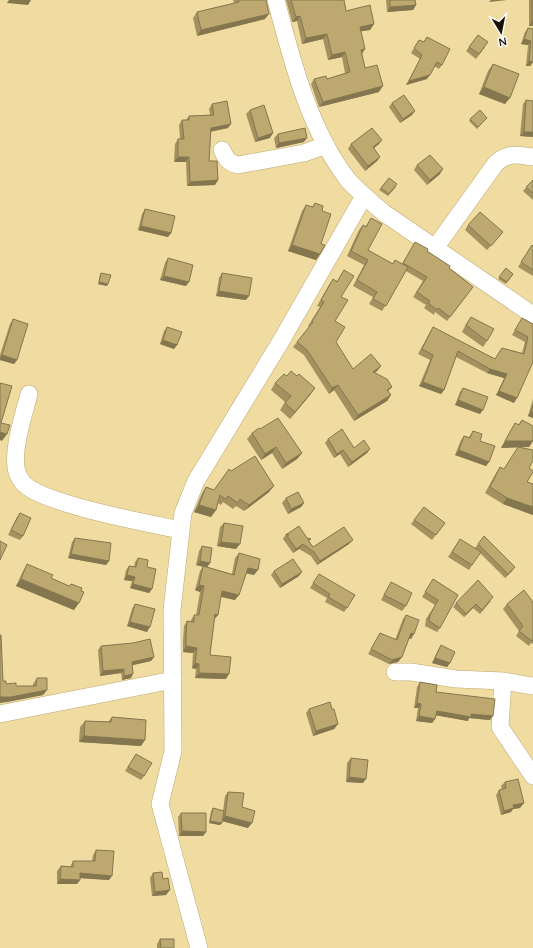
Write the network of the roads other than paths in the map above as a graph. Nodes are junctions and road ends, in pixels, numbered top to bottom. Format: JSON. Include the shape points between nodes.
{"nodes":[{"id":1,"x":276,"y":0,"type":"edge"},
{"id":2,"x":326,"y":146,"type":"junction"},
{"id":3,"x":222,"y":150,"type":"dead end"},
{"id":4,"x":533,"y":157,"type":"edge"},
{"id":5,"x":364,"y":196,"type":"junction"},
{"id":6,"x":435,"y":248,"type":"junction"},
{"id":7,"x":532,"y":313,"type":"edge"},
{"id":8,"x":29,"y":394,"type":"dead end"},
{"id":9,"x":180,"y":530,"type":"junction"},
{"id":10,"x":395,"y":672,"type":"dead end"},
{"id":11,"x":173,"y":680,"type":"junction"},
{"id":12,"x":503,"y":681,"type":"junction"},
{"id":13,"x":533,"y":686,"type":"edge"},
{"id":14,"x":0,"y":714,"type":"edge"},
{"id":15,"x":533,"y":776,"type":"edge"},
{"id":16,"x":199,"y":948,"type":"edge"}],
"edges":[{"from":1,"to":2,"type":"street","via":[[294,71]]},
{"from":2,"to":3,"type":"street","via":[[304,153],[238,165],[227,160]]},
{"from":2,"to":5,"type":"street","via":[[348,180]]},
{"from":4,"to":6,"type":"street","via":[[514,154],[504,156],[496,163]]},
{"from":5,"to":6,"type":"street"},
{"from":5,"to":9,"type":"street","via":[[281,341],[196,481],[183,512]]},
{"from":6,"to":7,"type":"street"},
{"from":8,"to":9,"type":"street","via":[[16,455],[17,471],[23,483],[34,491],[77,506]]},
{"from":9,"to":11,"type":"street","via":[[172,610]]},
{"from":10,"to":12,"type":"street"},
{"from":11,"to":14,"type":"street"},
{"from":11,"to":16,"type":"street","via":[[173,751],[160,804]]},
{"from":12,"to":13,"type":"street"},
{"from":12,"to":15,"type":"street","via":[[500,727]]}]}
